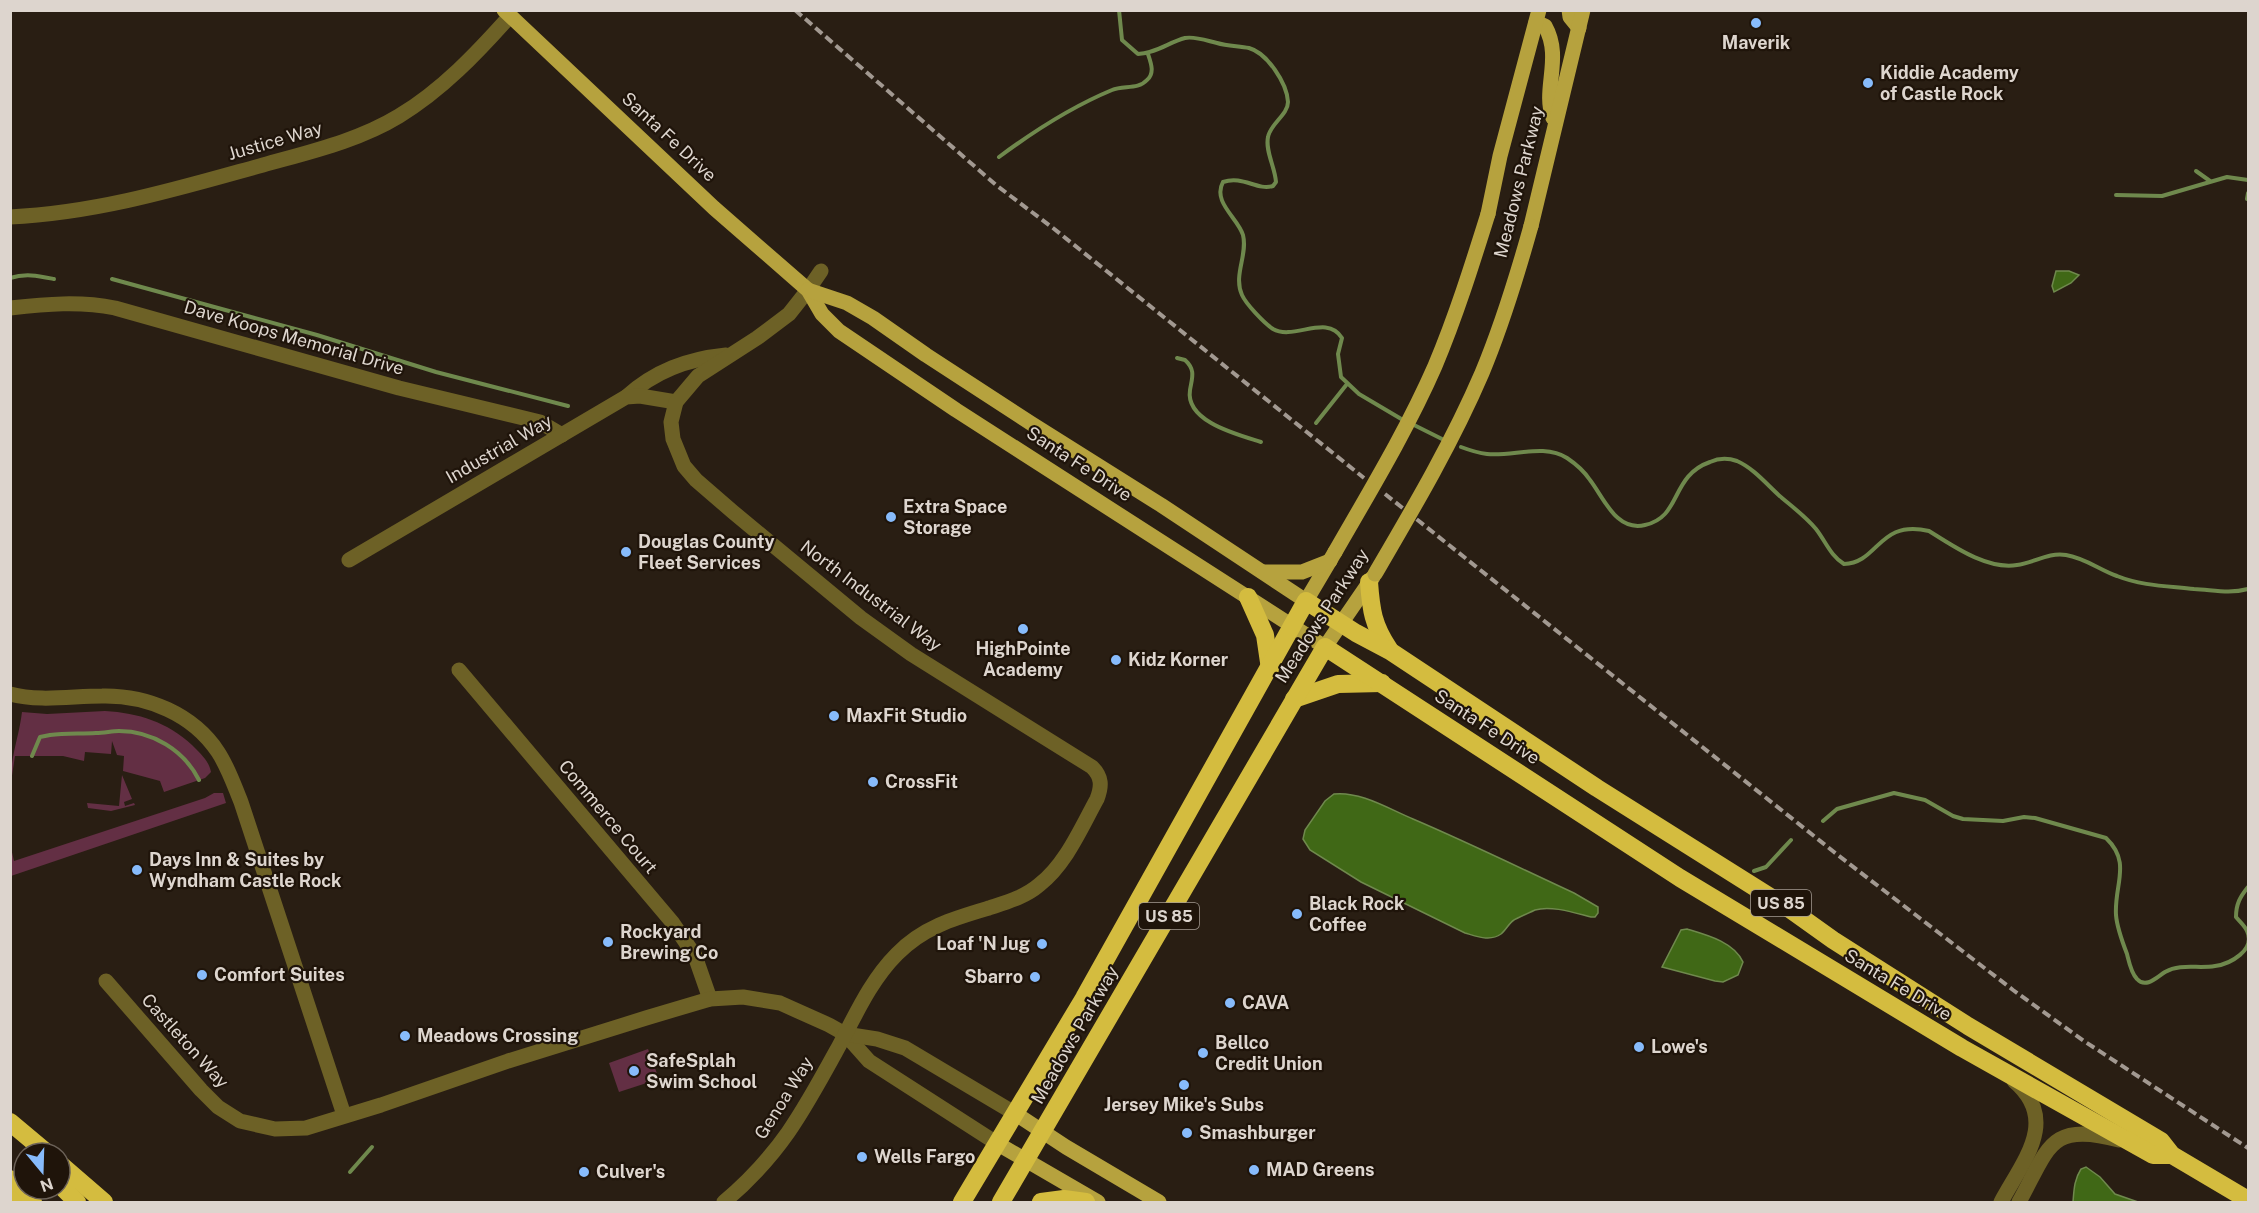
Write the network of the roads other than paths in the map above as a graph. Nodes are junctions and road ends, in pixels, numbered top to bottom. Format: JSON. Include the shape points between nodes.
{"nodes":[{"id":1,"x":1569,"y":10,"type":"edge"},
{"id":2,"x":1583,"y":10,"type":"edge"},
{"id":3,"x":507,"y":13,"type":"edge"},
{"id":4,"x":1538,"y":16,"type":"edge"},
{"id":5,"x":1579,"y":28,"type":"junction"},
{"id":6,"x":1555,"y":123,"type":"junction"},
{"id":7,"x":10,"y":217,"type":"edge"},
{"id":8,"x":821,"y":271,"type":"dead end"},
{"id":9,"x":808,"y":290,"type":"junction"},
{"id":10,"x":10,"y":308,"type":"edge"},
{"id":11,"x":729,"y":355,"type":"junction"},
{"id":12,"x":626,"y":397,"type":"junction"},
{"id":13,"x":676,"y":402,"type":"junction"},
{"id":14,"x":562,"y":435,"type":"junction"},
{"id":15,"x":1333,"y":556,"type":"junction"},
{"id":16,"x":349,"y":560,"type":"dead end"},
{"id":17,"x":1263,"y":572,"type":"junction"},
{"id":18,"x":1372,"y":578,"type":"junction"},
{"id":19,"x":1248,"y":597,"type":"junction"},
{"id":20,"x":1306,"y":601,"type":"junction"},
{"id":21,"x":1340,"y":623,"type":"junction"},
{"id":22,"x":1292,"y":626,"type":"junction"},
{"id":23,"x":1325,"y":647,"type":"junction"},
{"id":24,"x":1390,"y":651,"type":"junction"},
{"id":25,"x":1270,"y":669,"type":"junction"},
{"id":26,"x":459,"y":670,"type":"dead end"},
{"id":27,"x":1382,"y":683,"type":"junction"},
{"id":28,"x":10,"y":694,"type":"edge"},
{"id":29,"x":1294,"y":699,"type":"junction"},
{"id":30,"x":1100,"y":779,"type":"joint"},
{"id":31,"x":106,"y":981,"type":"dead end"},
{"id":32,"x":710,"y":999,"type":"junction"},
{"id":33,"x":845,"y":1034,"type":"junction"},
{"id":34,"x":2000,"y":1069,"type":"junction"},
{"id":35,"x":1016,"y":1114,"type":"junction"},
{"id":36,"x":345,"y":1115,"type":"junction"},
{"id":37,"x":10,"y":1122,"type":"edge"},
{"id":38,"x":1043,"y":1132,"type":"junction"},
{"id":39,"x":33,"y":1141,"type":"edge"},
{"id":40,"x":998,"y":1144,"type":"junction"},
{"id":41,"x":2134,"y":1144,"type":"junction"},
{"id":42,"x":2172,"y":1155,"type":"junction"},
{"id":43,"x":1026,"y":1160,"type":"junction"},
{"id":44,"x":72,"y":1175,"type":"edge"},
{"id":45,"x":10,"y":1179,"type":"edge"},
{"id":46,"x":10,"y":1199,"type":"edge"},
{"id":47,"x":2248,"y":1200,"type":"edge"},
{"id":48,"x":13,"y":1203,"type":"edge"},
{"id":49,"x":33,"y":1203,"type":"edge"},
{"id":50,"x":104,"y":1203,"type":"edge"},
{"id":51,"x":724,"y":1203,"type":"edge"},
{"id":52,"x":962,"y":1203,"type":"edge"},
{"id":53,"x":1001,"y":1203,"type":"edge"},
{"id":54,"x":1041,"y":1203,"type":"edge"},
{"id":55,"x":1086,"y":1203,"type":"edge"},
{"id":56,"x":1098,"y":1203,"type":"edge"},
{"id":57,"x":1159,"y":1203,"type":"edge"},
{"id":58,"x":2001,"y":1203,"type":"edge"},
{"id":59,"x":2019,"y":1203,"type":"edge"}],
"edges":[{"from":1,"to":5,"type":"main road"},
{"from":2,"to":5,"type":"main road","name":"Meadows Parkway"},
{"from":3,"to":7,"type":"street","name":"Justice Way","via":[[466,63],[439,87],[376,129],[126,202],[73,212]]},
{"from":3,"to":9,"type":"main road","name":"Santa Fe Drive","via":[[714,208]]},
{"from":4,"to":6,"type":"main road","via":[[1553,40],[1550,110]]},
{"from":4,"to":15,"type":"main road","name":"Meadows Parkway","bridge":true,"via":[[1488,214],[1465,288],[1405,428]]},
{"from":5,"to":6,"type":"main road","name":"Meadows Parkway"},
{"from":6,"to":18,"type":"main road","name":"Meadows Parkway","bridge":true,"via":[[1507,306],[1466,410]]},
{"from":8,"to":9,"type":"street"},
{"from":9,"to":11,"type":"street","via":[[789,314]]},
{"from":9,"to":17,"type":"main road","name":"Santa Fe Drive","via":[[847,303],[873,318]]},
{"from":9,"to":19,"type":"main road","name":"Santa Fe Drive","via":[[829,322],[868,351]]},
{"from":10,"to":14,"type":"street","name":"Dave Koops Memorial Drive","via":[[64,304],[116,308],[399,388],[540,422]]},
{"from":11,"to":12,"type":"street","via":[[702,357],[676,365],[653,376]]},
{"from":11,"to":13,"type":"street","via":[[698,376]]},
{"from":12,"to":13,"type":"street"},
{"from":12,"to":14,"type":"street","name":"Industrial Way"},
{"from":13,"to":30,"type":"street","name":"North Industrial Way","via":[[673,439],[684,466],[696,480],[861,618],[911,654],[1082,759]]},
{"from":14,"to":16,"type":"street","name":"Industrial Way"},
{"from":15,"to":17,"type":"main road","via":[[1302,572]]},
{"from":15,"to":20,"type":"main road","name":"Meadows Parkway"},
{"from":17,"to":20,"type":"main road","name":"Santa Fe Drive"},
{"from":18,"to":21,"type":"main road","name":"Meadows Parkway"},
{"from":18,"to":24,"type":"highway","via":[[1372,616]]},
{"from":19,"to":22,"type":"main road","name":"Santa Fe Drive"},
{"from":19,"to":25,"type":"highway","via":[[1265,635]]},
{"from":20,"to":21,"type":"highway","name":"Santa Fe Drive","number":"US 85"},
{"from":20,"to":22,"type":"highway","name":"Meadows Parkway","number":"US 85"},
{"from":21,"to":23,"type":"main road","name":"Meadows Parkway"},
{"from":21,"to":24,"type":"highway","name":"Santa Fe Drive","number":"US 85"},
{"from":22,"to":23,"type":"main road","name":"Santa Fe Drive"},
{"from":22,"to":25,"type":"highway","name":"Meadows Parkway","number":"US 85"},
{"from":23,"to":27,"type":"highway","name":"Santa Fe Drive"},
{"from":23,"to":29,"type":"highway","name":"Meadows Parkway"},
{"from":24,"to":42,"type":"highway","name":"Santa Fe Drive","number":"US 85","via":[[1968,1026],[2161,1141]]},
{"from":25,"to":35,"type":"highway","name":"Meadows Parkway","number":"US 85"},
{"from":26,"to":32,"type":"street","name":"Commerce Court","via":[[679,932],[701,970]]},
{"from":27,"to":29,"type":"highway","via":[[1338,684]]},
{"from":27,"to":34,"type":"highway","name":"Santa Fe Drive","number":"US 85","via":[[1680,878]]},
{"from":28,"to":36,"type":"street","via":[[38,698],[117,696],[150,703],[185,719],[217,750],[240,802]]},
{"from":29,"to":38,"type":"highway","name":"Meadows Parkway","number":"US 85"},
{"from":30,"to":33,"type":"street","name":"Genoa Way","via":[[1097,799],[1066,854],[1045,880],[1016,899],[943,922],[913,939],[878,977]]},
{"from":31,"to":36,"type":"street","name":"Castleton Way","via":[[201,1090],[240,1121],[275,1129],[306,1128]]},
{"from":32,"to":33,"type":"street","name":"Castleton Way","via":[[742,997],[772,1001]]},
{"from":32,"to":36,"type":"street","name":"Castleton Way"},
{"from":33,"to":35,"type":"street","via":[[905,1048]]},
{"from":33,"to":40,"type":"street","via":[[869,1061]]},
{"from":33,"to":51,"type":"street","name":"Genoa Way","via":[[788,1135]]},
{"from":34,"to":41,"type":"highway","name":"Santa Fe Drive","number":"US 85"},
{"from":34,"to":58,"type":"street","via":[[2028,1095],[2036,1111],[2037,1125],[2033,1141]]},
{"from":35,"to":38,"type":"main road"},
{"from":35,"to":40,"type":"highway","name":"Meadows Parkway","number":"US 85"},
{"from":37,"to":39,"type":"highway"},
{"from":38,"to":43,"type":"highway","name":"Meadows Parkway","number":"US 85"},
{"from":38,"to":57,"type":"main road"},
{"from":40,"to":43,"type":"main road"},
{"from":40,"to":52,"type":"highway","name":"Meadows Parkway","number":"US 85"},
{"from":41,"to":42,"type":"highway","name":"Santa Fe Drive","number":"US 85","via":[[2153,1155]]},
{"from":41,"to":59,"type":"street","via":[[2087,1134],[2060,1138],[2047,1151]]},
{"from":42,"to":47,"type":"highway","name":"Santa Fe Drive","number":"US 85"},
{"from":43,"to":53,"type":"highway","name":"Meadows Parkway","number":"US 85"},
{"from":43,"to":56,"type":"main road"},
{"from":44,"to":50,"type":"highway"},
{"from":45,"to":49,"type":"highway"},
{"from":46,"to":48,"type":"highway"},
{"from":54,"to":55,"type":"highway","via":[[1064,1199]]}]}
